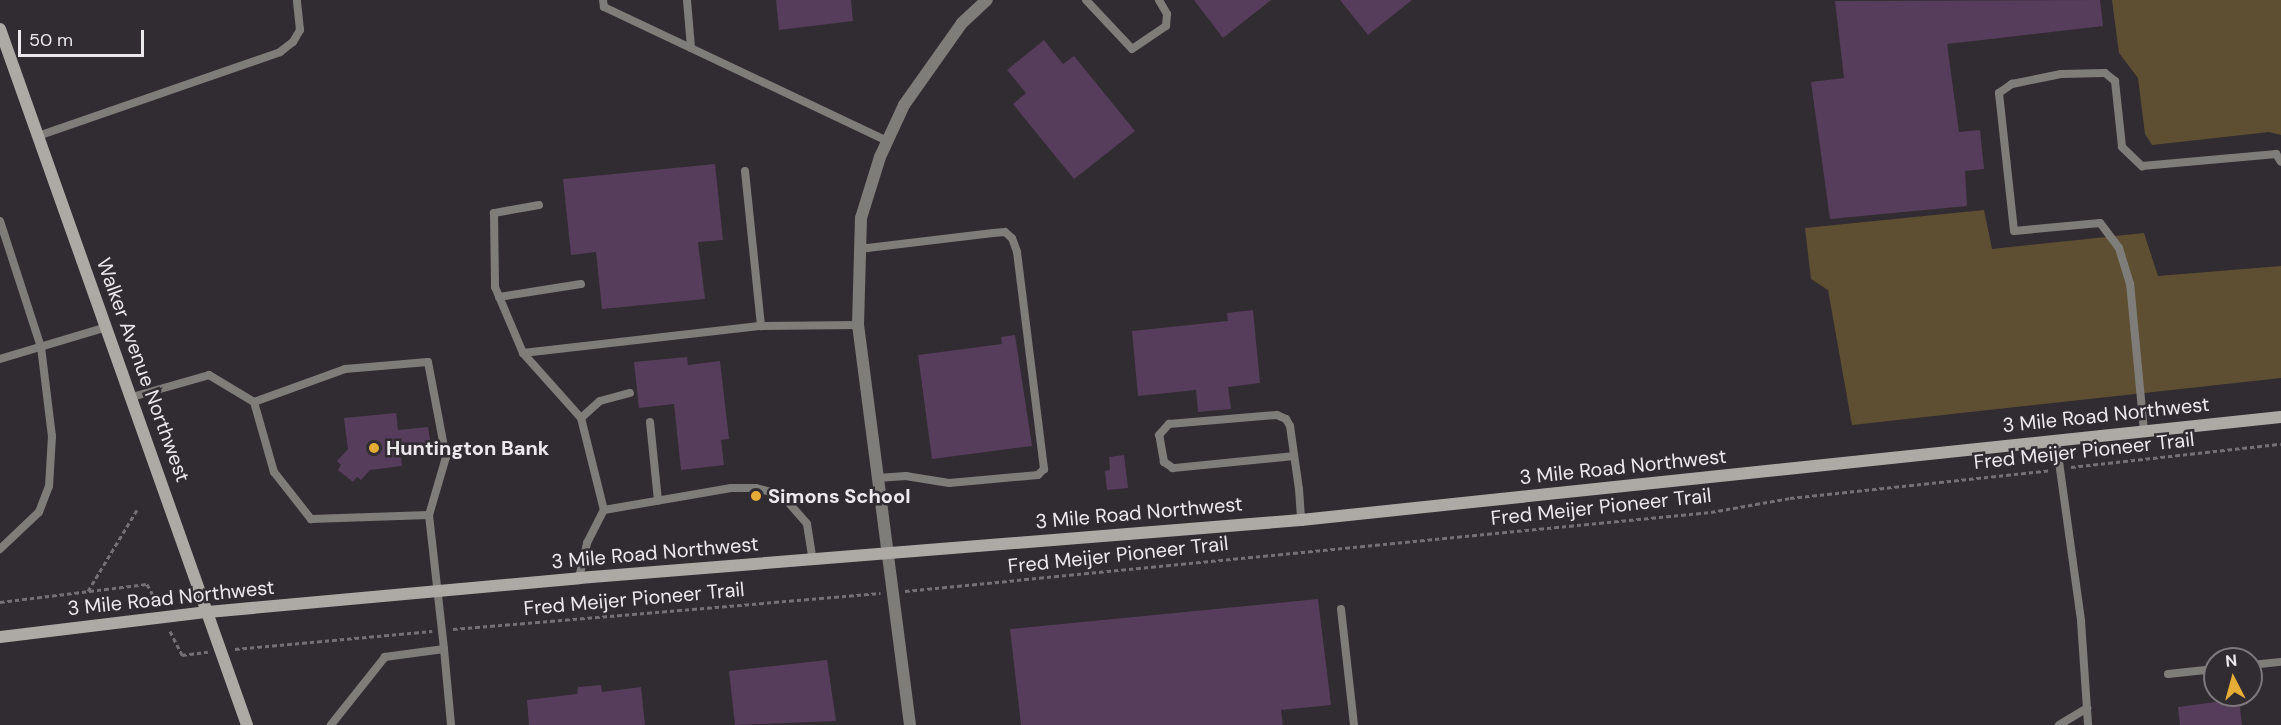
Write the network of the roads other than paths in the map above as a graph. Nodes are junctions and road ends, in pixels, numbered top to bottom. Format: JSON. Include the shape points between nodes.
{"nodes":[{"id":1,"x":297,"y":0,"type":"edge"},
{"id":2,"x":603,"y":0,"type":"edge"},
{"id":3,"x":687,"y":0,"type":"edge"},
{"id":4,"x":987,"y":0,"type":"edge"},
{"id":5,"x":1086,"y":0,"type":"edge"},
{"id":6,"x":1159,"y":0,"type":"edge"},
{"id":7,"x":0,"y":29,"type":"edge"},
{"id":8,"x":691,"y":48,"type":"junction"},
{"id":9,"x":38,"y":136,"type":"junction"},
{"id":10,"x":887,"y":141,"type":"junction"},
{"id":11,"x":2281,"y":162,"type":"edge"},
{"id":12,"x":745,"y":171,"type":"dead end"},
{"id":13,"x":539,"y":205,"type":"dead end"},
{"id":14,"x":0,"y":221,"type":"edge"},
{"id":15,"x":859,"y":249,"type":"junction"},
{"id":16,"x":581,"y":284,"type":"dead end"},
{"id":17,"x":499,"y":297,"type":"junction"},
{"id":18,"x":858,"y":325,"type":"junction"},
{"id":19,"x":761,"y":326,"type":"junction"},
{"id":20,"x":106,"y":327,"type":"junction"},
{"id":21,"x":41,"y":347,"type":"junction"},
{"id":22,"x":523,"y":353,"type":"junction"},
{"id":23,"x":0,"y":359,"type":"edge"},
{"id":24,"x":630,"y":393,"type":"dead end"},
{"id":25,"x":132,"y":397,"type":"junction"},
{"id":26,"x":254,"y":402,"type":"junction"},
{"id":27,"x":2281,"y":417,"type":"edge"},
{"id":28,"x":581,"y":418,"type":"junction"},
{"id":29,"x":650,"y":422,"type":"dead end"},
{"id":30,"x":2144,"y":431,"type":"junction"},
{"id":31,"x":2056,"y":440,"type":"junction"},
{"id":32,"x":1294,"y":456,"type":"junction"},
{"id":33,"x":877,"y":478,"type":"junction"},
{"id":34,"x":658,"y":501,"type":"junction"},
{"id":35,"x":604,"y":510,"type":"junction"},
{"id":36,"x":429,"y":515,"type":"junction"},
{"id":37,"x":1302,"y":520,"type":"junction"},
{"id":38,"x":0,"y":549,"type":"edge"},
{"id":39,"x":886,"y":553,"type":"junction"},
{"id":40,"x":813,"y":560,"type":"junction"},
{"id":41,"x":579,"y":578,"type":"junction"},
{"id":42,"x":437,"y":591,"type":"junction"},
{"id":43,"x":1341,"y":609,"type":"dead end"},
{"id":44,"x":208,"y":612,"type":"junction"},
{"id":45,"x":0,"y":637,"type":"edge"},
{"id":46,"x":444,"y":649,"type":"junction"},
{"id":47,"x":2281,"y":662,"type":"edge"},
{"id":48,"x":2263,"y":664,"type":"edge"},
{"id":49,"x":2203,"y":670,"type":"edge"},
{"id":50,"x":2168,"y":674,"type":"dead end"},
{"id":51,"x":2087,"y":708,"type":"junction"},
{"id":52,"x":247,"y":725,"type":"edge"},
{"id":53,"x":331,"y":725,"type":"edge"},
{"id":54,"x":451,"y":725,"type":"edge"},
{"id":55,"x":910,"y":725,"type":"edge"},
{"id":56,"x":1354,"y":725,"type":"edge"},
{"id":57,"x":2059,"y":725,"type":"edge"},
{"id":58,"x":2088,"y":725,"type":"edge"}],
"edges":[{"from":1,"to":9,"type":"lane","via":[[300,30],[280,52]]},
{"from":2,"to":8,"type":"lane","via":[[604,7]]},
{"from":3,"to":8,"type":"lane"},
{"from":4,"to":10,"type":"street","via":[[934,58]]},
{"from":5,"to":6,"type":"lane","via":[[1132,49],[1166,26],[1167,14]]},
{"from":7,"to":9,"type":"main road","name":"Walker Avenue Northwest"},
{"from":8,"to":10,"type":"lane"},
{"from":9,"to":20,"type":"main road","name":"Walker Avenue Northwest"},
{"from":10,"to":15,"type":"street","via":[[861,218]]},
{"from":11,"to":30,"type":"lane","via":[[2276,153],[2142,166],[2122,147],[2115,81],[2106,73],[2061,74],[2012,84],[1999,93],[2014,231],[2100,223],[2119,248],[2130,284]]},
{"from":12,"to":19,"type":"lane"},
{"from":13,"to":17,"type":"lane","via":[[494,213],[495,288]]},
{"from":14,"to":21,"type":"lane"},
{"from":15,"to":18,"type":"street"},
{"from":15,"to":33,"type":"lane","via":[[1005,232],[1012,238],[1017,252],[1044,470],[1038,475],[949,483],[906,476]]},
{"from":16,"to":17,"type":"lane"},
{"from":17,"to":22,"type":"lane"},
{"from":18,"to":19,"type":"lane"},
{"from":18,"to":33,"type":"street"},
{"from":19,"to":22,"type":"lane"},
{"from":20,"to":21,"type":"lane"},
{"from":20,"to":25,"type":"main road","name":"Walker Avenue Northwest"},
{"from":21,"to":23,"type":"lane"},
{"from":21,"to":38,"type":"lane","via":[[52,436],[49,486],[39,512]]},
{"from":22,"to":28,"type":"lane"},
{"from":24,"to":28,"type":"lane","via":[[600,400]]},
{"from":25,"to":26,"type":"lane","via":[[209,375]]},
{"from":25,"to":44,"type":"main road","name":"Walker Avenue Northwest"},
{"from":26,"to":36,"type":"lane","via":[[274,472],[311,519]]},
{"from":26,"to":36,"type":"lane","via":[[345,369],[428,362],[446,457]]},
{"from":27,"to":30,"type":"main road","name":"3 Mile Road Northwest"},
{"from":28,"to":35,"type":"lane"},
{"from":29,"to":34,"type":"lane"},
{"from":30,"to":31,"type":"main road","name":"3 Mile Road Northwest"},
{"from":31,"to":37,"type":"main road","name":"3 Mile Road Northwest"},
{"from":31,"to":51,"type":"lane","via":[[2081,621]]},
{"from":32,"to":32,"type":"lane","via":[[1290,426],[1277,415],[1169,424],[1159,435],[1164,462],[1173,468]]},
{"from":32,"to":37,"type":"lane"},
{"from":33,"to":39,"type":"street"},
{"from":34,"to":35,"type":"lane"},
{"from":34,"to":40,"type":"lane","via":[[731,488],[756,488],[782,495],[807,524]]},
{"from":35,"to":41,"type":"lane","via":[[587,543]]},
{"from":36,"to":42,"type":"lane"},
{"from":37,"to":39,"type":"main road","name":"3 Mile Road Northwest"},
{"from":39,"to":40,"type":"main road","name":"3 Mile Road Northwest"},
{"from":39,"to":55,"type":"street"},
{"from":40,"to":41,"type":"main road","name":"3 Mile Road Northwest"},
{"from":41,"to":42,"type":"main road","name":"3 Mile Road Northwest"},
{"from":42,"to":44,"type":"main road","name":"3 Mile Road Northwest"},
{"from":42,"to":46,"type":"lane"},
{"from":43,"to":56,"type":"lane"},
{"from":44,"to":45,"type":"main road","name":"3 Mile Road Northwest"},
{"from":44,"to":52,"type":"main road","name":"Walker Avenue Northwest"},
{"from":46,"to":53,"type":"lane","via":[[385,657]]},
{"from":46,"to":54,"type":"lane"},
{"from":47,"to":48,"type":"lane"},
{"from":49,"to":50,"type":"lane"},
{"from":51,"to":57,"type":"lane"},
{"from":51,"to":58,"type":"lane"}]}
